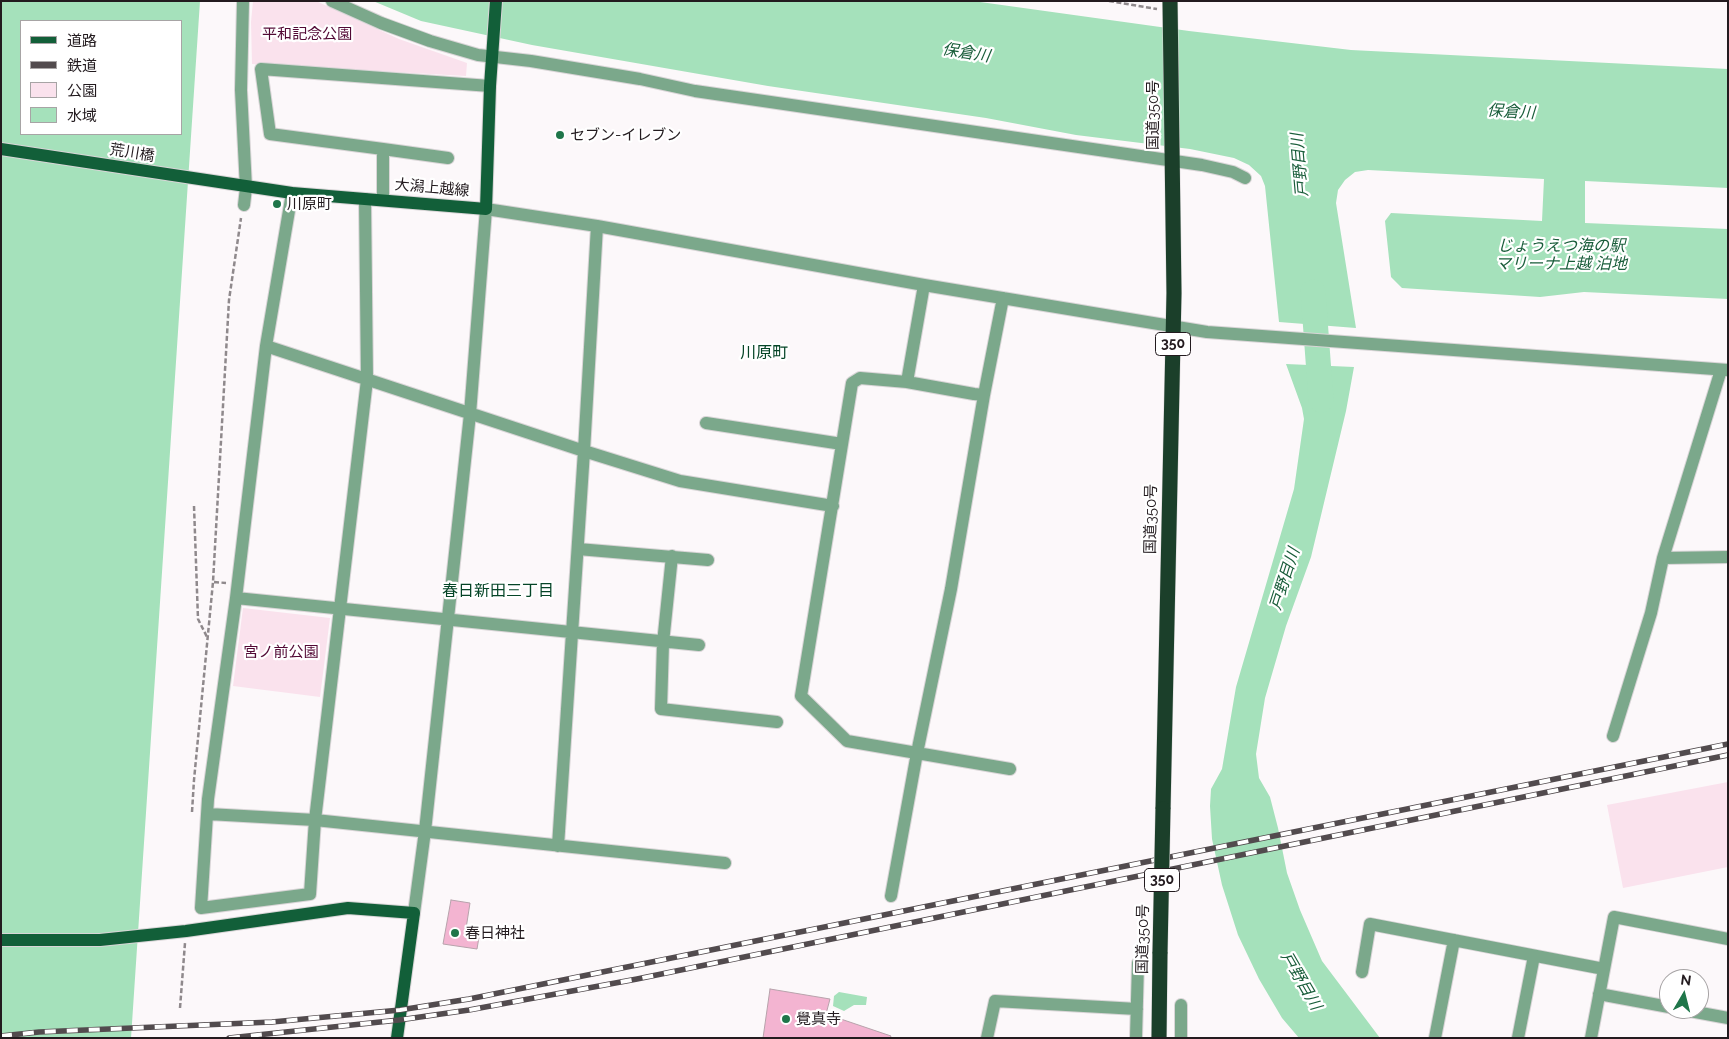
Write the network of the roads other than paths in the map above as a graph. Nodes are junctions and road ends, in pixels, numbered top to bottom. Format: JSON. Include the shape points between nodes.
{"nodes":[{"id":1,"x":243,"y":1,"type":"edge"},
{"id":2,"x":332,"y":1,"type":"edge"},
{"id":3,"x":496,"y":1,"type":"edge"},
{"id":4,"x":1170,"y":9,"type":"edge"},
{"id":5,"x":493,"y":50,"type":"junction"},
{"id":6,"x":490,"y":86,"type":"junction"},
{"id":7,"x":1,"y":149,"type":"edge"},
{"id":8,"x":383,"y":150,"type":"junction"},
{"id":9,"x":1171,"y":157,"type":"junction"},
{"id":10,"x":448,"y":158,"type":"dead end"},
{"id":11,"x":1245,"y":178,"type":"dead end"},
{"id":12,"x":228,"y":184,"type":"joint"},
{"id":13,"x":246,"y":188,"type":"junction"},
{"id":14,"x":292,"y":193,"type":"junction"},
{"id":15,"x":365,"y":199,"type":"junction"},
{"id":16,"x":383,"y":200,"type":"junction"},
{"id":17,"x":244,"y":206,"type":"road end"},
{"id":18,"x":486,"y":209,"type":"junction"},
{"id":19,"x":597,"y":226,"type":"junction"},
{"id":20,"x":924,"y":285,"type":"junction"},
{"id":21,"x":1003,"y":298,"type":"junction"},
{"id":22,"x":1173,"y":327,"type":"junction"},
{"id":23,"x":266,"y":346,"type":"junction"},
{"id":24,"x":1724,"y":370,"type":"edge"},
{"id":25,"x":367,"y":380,"type":"junction"},
{"id":26,"x":907,"y":382,"type":"junction"},
{"id":27,"x":984,"y":395,"type":"junction"},
{"id":28,"x":470,"y":414,"type":"junction"},
{"id":29,"x":706,"y":423,"type":"dead end"},
{"id":30,"x":842,"y":444,"type":"junction"},
{"id":31,"x":584,"y":452,"type":"junction"},
{"id":32,"x":833,"y":506,"type":"junction"},
{"id":33,"x":578,"y":549,"type":"junction"},
{"id":34,"x":672,"y":556,"type":"junction"},
{"id":35,"x":1728,"y":557,"type":"edge"},
{"id":36,"x":1663,"y":558,"type":"junction"},
{"id":37,"x":708,"y":560,"type":"dead end"},
{"id":38,"x":236,"y":598,"type":"junction"},
{"id":39,"x":341,"y":610,"type":"junction"},
{"id":40,"x":450,"y":619,"type":"junction"},
{"id":41,"x":572,"y":632,"type":"junction"},
{"id":42,"x":663,"y":643,"type":"junction"},
{"id":43,"x":699,"y":645,"type":"dead end"},
{"id":44,"x":777,"y":722,"type":"dead end"},
{"id":45,"x":1613,"y":736,"type":"dead end"},
{"id":46,"x":917,"y":753,"type":"junction"},
{"id":47,"x":1010,"y":769,"type":"dead end"},
{"id":48,"x":208,"y":814,"type":"junction"},
{"id":49,"x":315,"y":820,"type":"junction"},
{"id":50,"x":425,"y":831,"type":"junction"},
{"id":51,"x":558,"y":846,"type":"junction"},
{"id":52,"x":725,"y":863,"type":"dead end"},
{"id":53,"x":891,"y":896,"type":"dead end"},
{"id":54,"x":414,"y":914,"type":"junction"},
{"id":55,"x":1,"y":940,"type":"edge"},
{"id":56,"x":1454,"y":940,"type":"junction"},
{"id":57,"x":1728,"y":940,"type":"edge"},
{"id":58,"x":1534,"y":956,"type":"junction"},
{"id":59,"x":1138,"y":963,"type":"dead end"},
{"id":60,"x":1604,"y":969,"type":"junction"},
{"id":61,"x":1362,"y":972,"type":"dead end"},
{"id":62,"x":1600,"y":994,"type":"junction"},
{"id":63,"x":1181,"y":1005,"type":"dead end"},
{"id":64,"x":1659,"y":1005,"type":"edge"},
{"id":65,"x":1137,"y":1009,"type":"junction"},
{"id":66,"x":1709,"y":1015,"type":"edge"},
{"id":67,"x":1728,"y":1018,"type":"edge"},
{"id":68,"x":397,"y":1038,"type":"edge"},
{"id":69,"x":987,"y":1038,"type":"edge"},
{"id":70,"x":1136,"y":1038,"type":"edge"},
{"id":71,"x":1159,"y":1038,"type":"edge"},
{"id":72,"x":1181,"y":1038,"type":"edge"},
{"id":73,"x":1435,"y":1038,"type":"edge"},
{"id":74,"x":1518,"y":1038,"type":"edge"},
{"id":75,"x":1591,"y":1038,"type":"edge"}],
"edges":[{"from":1,"to":13,"type":"street","via":[[241,90]]},
{"from":2,"to":5,"type":"street","via":[[430,41],[478,55]]},
{"from":3,"to":5,"type":"main road","name":"大潟上越線"},
{"from":4,"to":9,"type":"highway","name":"国道350号","number":"350"},
{"from":5,"to":6,"type":"main road","name":"大潟上越線"},
{"from":5,"to":9,"type":"street","via":[[695,90]]},
{"from":6,"to":8,"type":"street","via":[[260,69],[270,134]]},
{"from":6,"to":18,"type":"main road","name":"大潟上越線"},
{"from":7,"to":12,"type":"main road","name":"荒川橋"},
{"from":8,"to":10,"type":"street"},
{"from":8,"to":16,"type":"street"},
{"from":9,"to":11,"type":"street"},
{"from":9,"to":22,"type":"highway","name":"国道350号","number":"350"},
{"from":12,"to":13,"type":"main road","name":"大潟上越線"},
{"from":13,"to":14,"type":"main road","name":"大潟上越線"},
{"from":13,"to":17,"type":"street"},
{"from":14,"to":15,"type":"main road","name":"大潟上越線"},
{"from":14,"to":23,"type":"street"},
{"from":15,"to":16,"type":"main road","name":"大潟上越線"},
{"from":15,"to":25,"type":"street"},
{"from":16,"to":18,"type":"main road","name":"大潟上越線"},
{"from":18,"to":19,"type":"street"},
{"from":18,"to":28,"type":"street"},
{"from":19,"to":20,"type":"street"},
{"from":19,"to":31,"type":"street"},
{"from":20,"to":21,"type":"street"},
{"from":20,"to":26,"type":"street"},
{"from":21,"to":22,"type":"street"},
{"from":21,"to":27,"type":"street"},
{"from":22,"to":24,"type":"street"},
{"from":22,"to":71,"type":"highway","name":"国道350号","number":"350","bridge":true},
{"from":23,"to":25,"type":"street"},
{"from":23,"to":38,"type":"street"},
{"from":24,"to":36,"type":"street"},
{"from":25,"to":28,"type":"street"},
{"from":25,"to":39,"type":"street"},
{"from":26,"to":27,"type":"street"},
{"from":26,"to":30,"type":"street","via":[[860,378],[852,383]]},
{"from":27,"to":46,"type":"street","via":[[951,589]]},
{"from":28,"to":31,"type":"street"},
{"from":28,"to":40,"type":"street"},
{"from":29,"to":30,"type":"street"},
{"from":30,"to":32,"type":"street"},
{"from":31,"to":32,"type":"street","via":[[680,481]]},
{"from":31,"to":33,"type":"street"},
{"from":32,"to":46,"type":"street","via":[[801,696],[847,741]]},
{"from":33,"to":34,"type":"street"},
{"from":33,"to":41,"type":"street"},
{"from":34,"to":37,"type":"street"},
{"from":34,"to":42,"type":"street"},
{"from":35,"to":36,"type":"street"},
{"from":36,"to":45,"type":"street","via":[[1652,613]]},
{"from":38,"to":39,"type":"street"},
{"from":38,"to":48,"type":"street"},
{"from":39,"to":40,"type":"street"},
{"from":39,"to":49,"type":"street"},
{"from":40,"to":41,"type":"street"},
{"from":40,"to":50,"type":"street"},
{"from":41,"to":42,"type":"street"},
{"from":41,"to":51,"type":"street"},
{"from":42,"to":43,"type":"street"},
{"from":42,"to":44,"type":"street","via":[[661,709]]},
{"from":46,"to":47,"type":"street"},
{"from":46,"to":53,"type":"street"},
{"from":48,"to":49,"type":"street"},
{"from":48,"to":49,"type":"street","via":[[201,908],[310,894]]},
{"from":49,"to":50,"type":"street"},
{"from":50,"to":51,"type":"street"},
{"from":50,"to":54,"type":"street"},
{"from":51,"to":52,"type":"street"},
{"from":54,"to":55,"type":"main road","via":[[348,908],[100,940]]},
{"from":54,"to":68,"type":"main road"},
{"from":56,"to":58,"type":"street"},
{"from":56,"to":61,"type":"street","via":[[1370,924]]},
{"from":56,"to":73,"type":"street"},
{"from":57,"to":60,"type":"street","via":[[1614,917]]},
{"from":58,"to":60,"type":"street"},
{"from":58,"to":74,"type":"street"},
{"from":59,"to":65,"type":"street"},
{"from":60,"to":62,"type":"street"},
{"from":62,"to":64,"type":"street"},
{"from":62,"to":75,"type":"street"},
{"from":63,"to":72,"type":"street"},
{"from":65,"to":69,"type":"street","via":[[996,1001]]},
{"from":65,"to":70,"type":"street"},
{"from":66,"to":67,"type":"street"}]}
